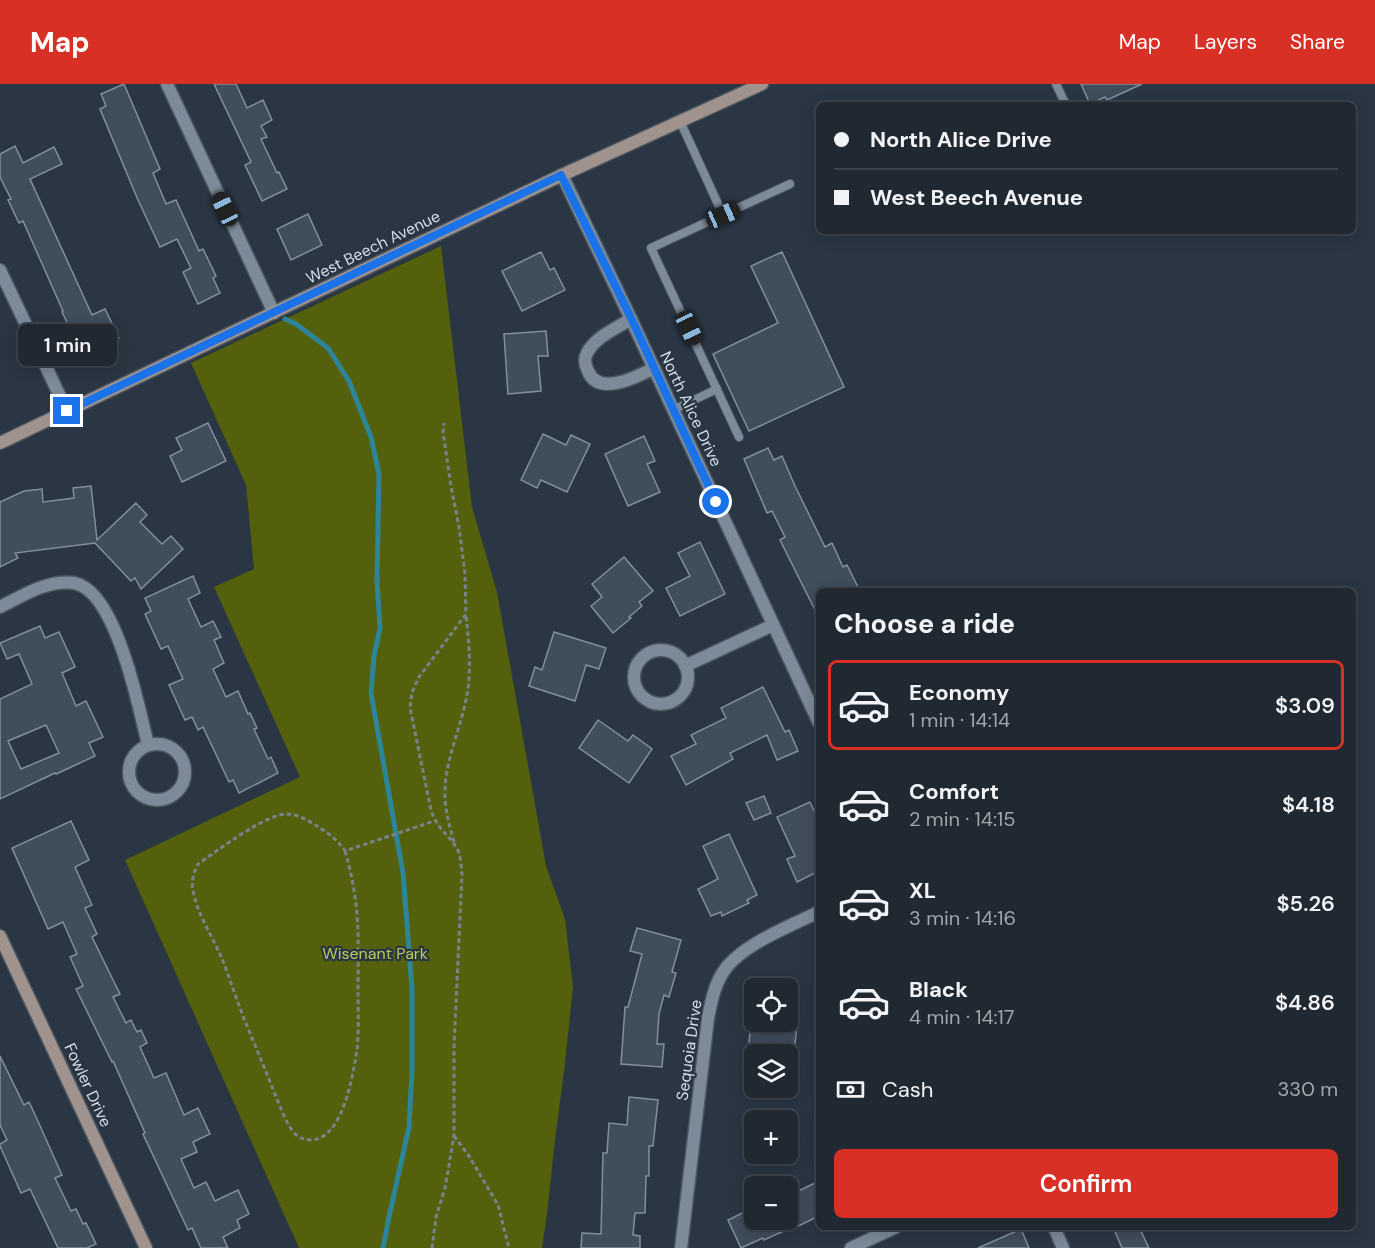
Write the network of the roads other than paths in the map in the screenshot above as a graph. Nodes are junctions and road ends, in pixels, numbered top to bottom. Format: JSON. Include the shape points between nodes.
{"nodes":[{"id":1,"x":167,"y":84,"type":"edge"},
{"id":2,"x":762,"y":84,"type":"edge"},
{"id":3,"x":1056,"y":84,"type":"edge"},
{"id":4,"x":1065,"y":102,"type":"edge"},
{"id":5,"x":680,"y":121,"type":"junction"},
{"id":6,"x":561,"y":175,"type":"junction"},
{"id":7,"x":790,"y":184,"type":"dead end"},
{"id":8,"x":723,"y":215,"type":"junction"},
{"id":9,"x":0,"y":270,"type":"edge"},
{"id":10,"x":274,"y":313,"type":"junction"},
{"id":11,"x":632,"y":320,"type":"junction"},
{"id":12,"x":654,"y":368,"type":"junction"},
{"id":13,"x":717,"y":389,"type":"junction"},
{"id":14,"x":673,"y":410,"type":"junction"},
{"id":15,"x":67,"y":411,"type":"junction"},
{"id":16,"x":740,"y":437,"type":"dead end"},
{"id":17,"x":0,"y":443,"type":"edge"},
{"id":18,"x":0,"y":607,"type":"edge"},
{"id":19,"x":773,"y":625,"type":"junction"},
{"id":20,"x":686,"y":666,"type":"junction"},
{"id":21,"x":816,"y":717,"type":"edge"},
{"id":22,"x":148,"y":745,"type":"junction"},
{"id":23,"x":816,"y":914,"type":"edge"},
{"id":24,"x":0,"y":936,"type":"edge"},
{"id":25,"x":890,"y":1230,"type":"edge"},
{"id":26,"x":1055,"y":1230,"type":"edge"},
{"id":27,"x":146,"y":1248,"type":"edge"},
{"id":28,"x":681,"y":1248,"type":"edge"},
{"id":29,"x":851,"y":1248,"type":"edge"},
{"id":30,"x":1063,"y":1248,"type":"edge"}],
"edges":[{"from":1,"to":10,"type":"street"},
{"from":2,"to":5,"type":"main road","name":"West Beech Avenue"},
{"from":3,"to":4,"type":"lane"},
{"from":5,"to":6,"type":"main road","name":"West Beech Avenue"},
{"from":5,"to":8,"type":"lane"},
{"from":6,"to":10,"type":"main road","name":"West Beech Avenue"},
{"from":6,"to":11,"type":"street","name":"North Alice Drive"},
{"from":7,"to":8,"type":"lane"},
{"from":8,"to":13,"type":"lane","via":[[651,248]]},
{"from":9,"to":15,"type":"street"},
{"from":10,"to":15,"type":"main road","name":"West Beech Avenue"},
{"from":11,"to":12,"type":"street","name":"North Alice Drive"},
{"from":11,"to":12,"type":"street","via":[[597,340],[586,353],[588,373],[606,384],[635,378]]},
{"from":12,"to":14,"type":"street","name":"North Alice Drive"},
{"from":13,"to":14,"type":"lane"},
{"from":13,"to":16,"type":"lane"},
{"from":14,"to":19,"type":"street","name":"North Alice Drive"},
{"from":15,"to":17,"type":"main road","name":"West Beech Avenue"},
{"from":18,"to":22,"type":"street","via":[[41,587],[59,583],[89,590],[101,603],[123,652]]},
{"from":19,"to":20,"type":"street"},
{"from":19,"to":21,"type":"street","name":"North Alice Drive"},
{"from":20,"to":20,"type":"street","via":[[674,654],[650,652],[635,668],[636,689],[652,703],[672,702],[686,688]]},
{"from":22,"to":22,"type":"street","via":[[176,750],[185,766],[182,784],[169,797],[151,799],[131,782],[130,764]]},
{"from":23,"to":28,"type":"street","name":"Sequoia Drive","via":[[732,959],[713,996]]},
{"from":24,"to":27,"type":"main road","name":"Fowler Drive"},
{"from":25,"to":29,"type":"street"},
{"from":26,"to":30,"type":"street"}]}
